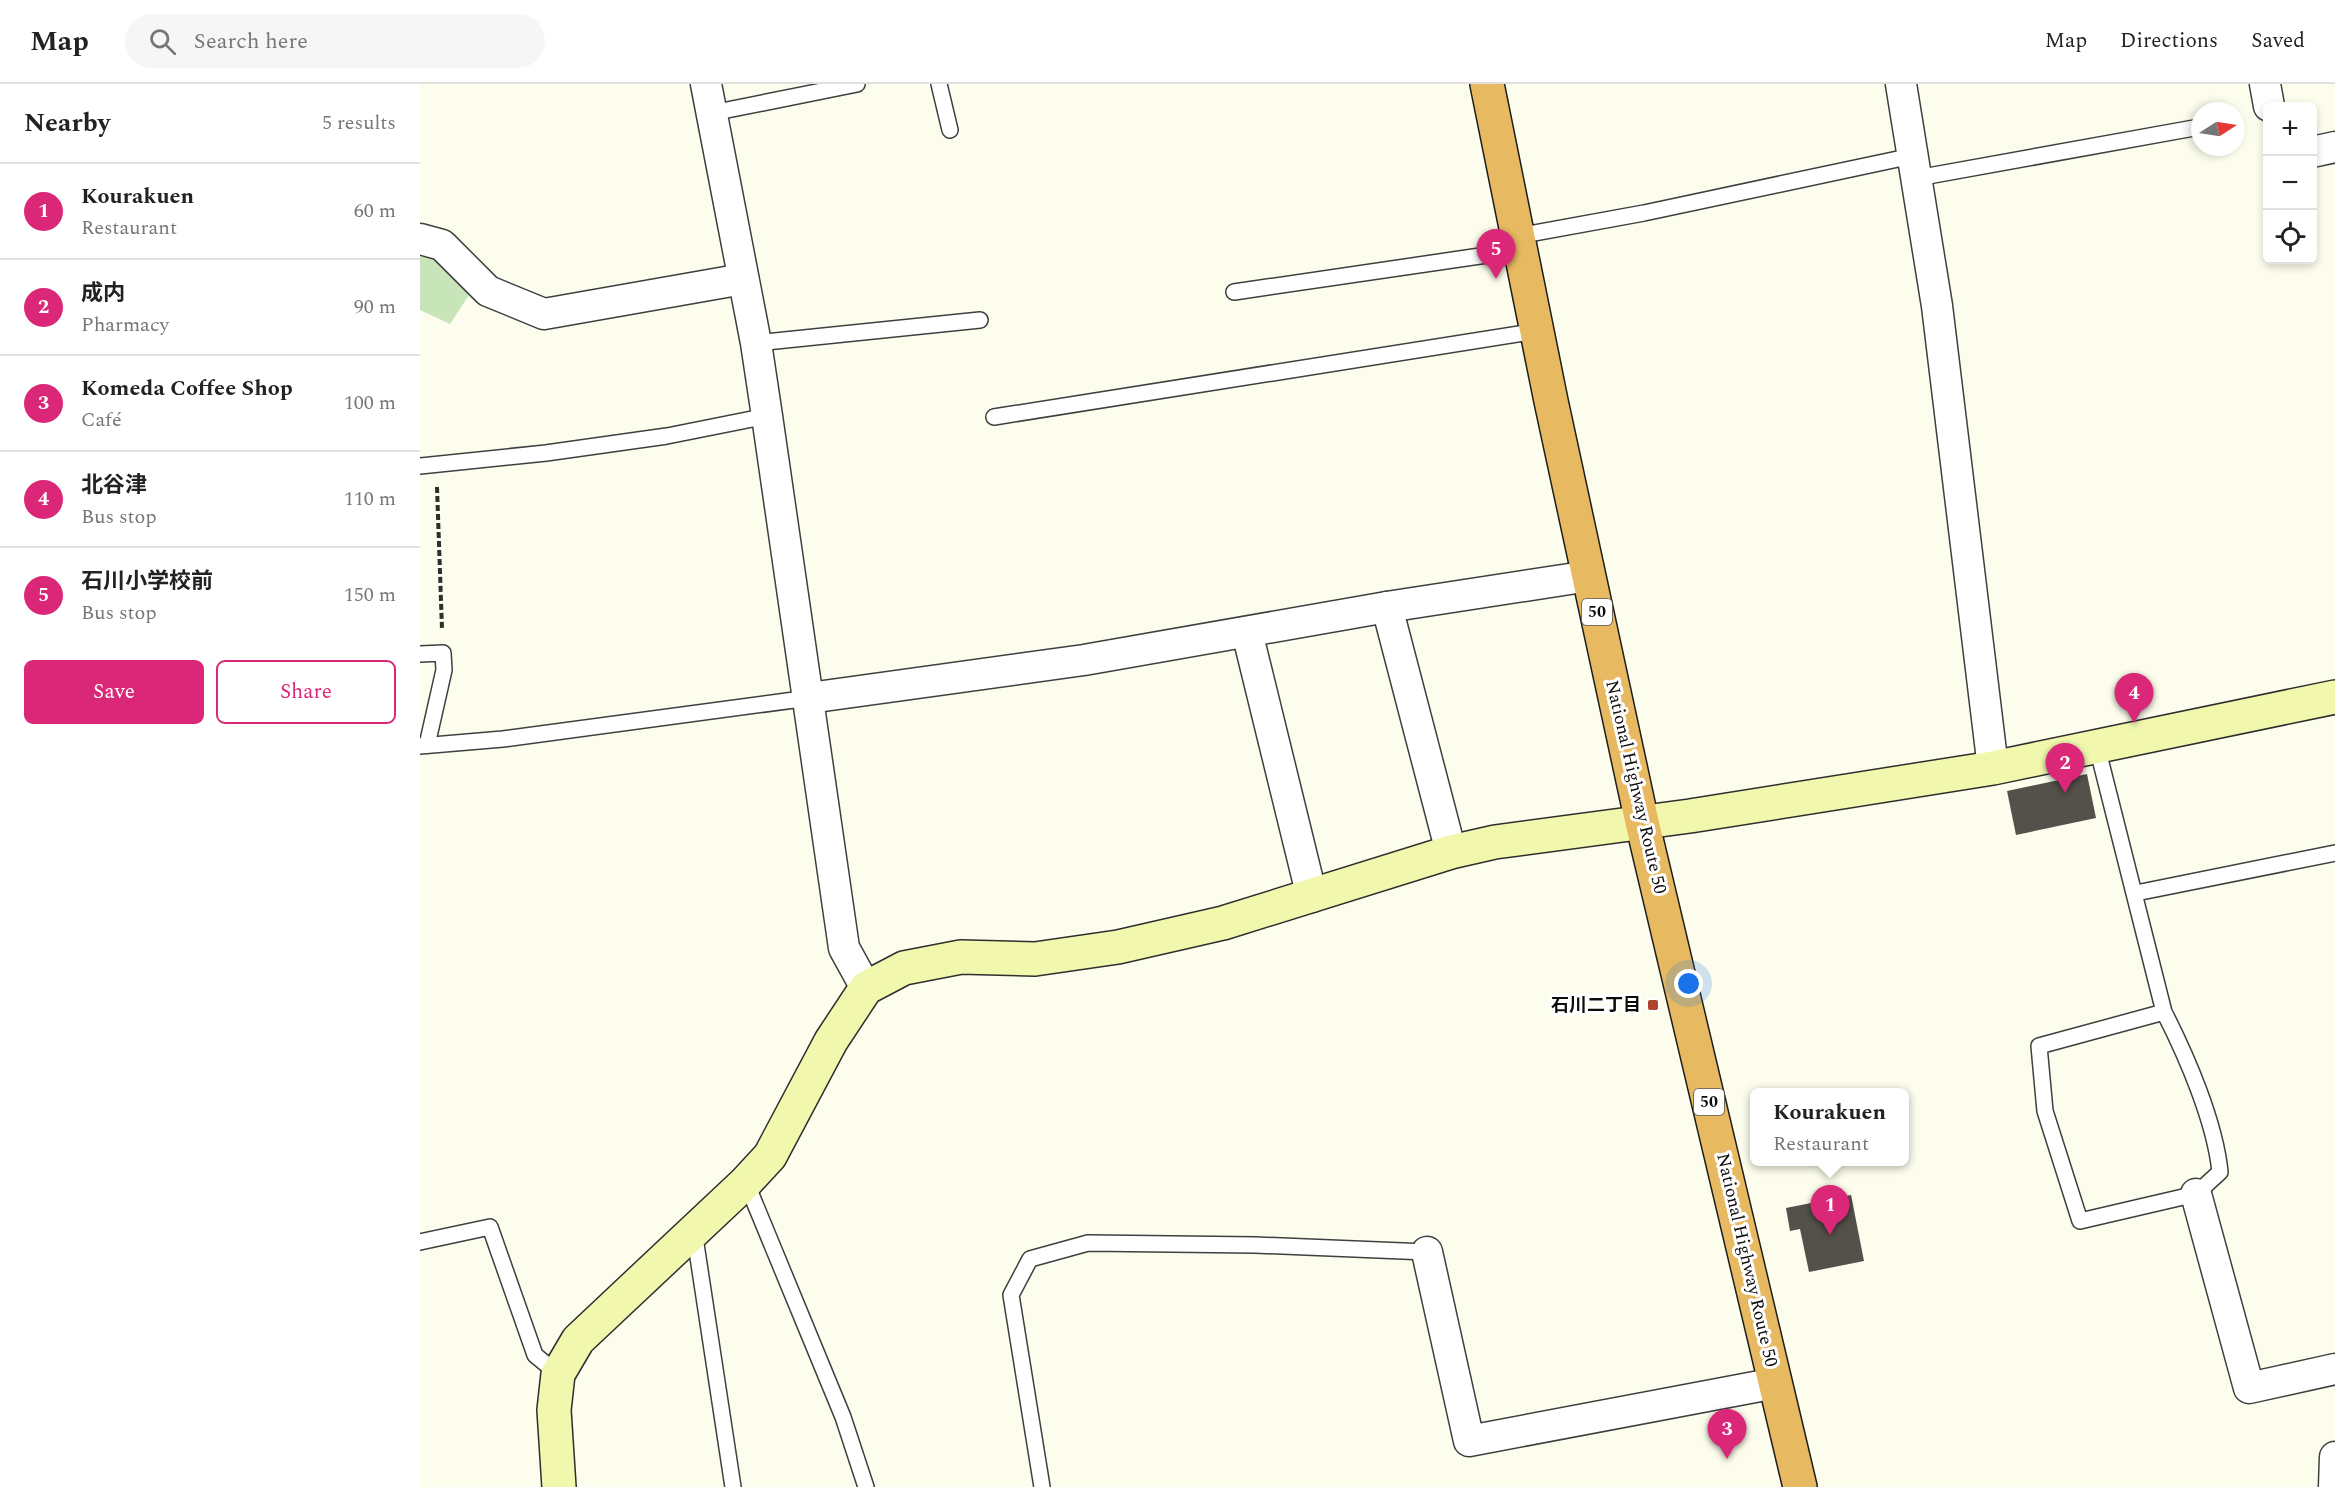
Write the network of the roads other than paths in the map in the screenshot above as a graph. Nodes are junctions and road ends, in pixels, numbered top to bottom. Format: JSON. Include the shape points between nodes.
{"nodes":[{"id":1,"x":706,"y":84,"type":"edge"},
{"id":2,"x":857,"y":84,"type":"edge"},
{"id":3,"x":939,"y":84,"type":"edge"},
{"id":4,"x":1487,"y":84,"type":"edge"},
{"id":5,"x":1901,"y":84,"type":"edge"},
{"id":6,"x":2265,"y":84,"type":"edge"},
{"id":7,"x":2268,"y":102,"type":"edge"},
{"id":8,"x":712,"y":113,"type":"junction"},
{"id":9,"x":2191,"y":128,"type":"edge"},
{"id":10,"x":950,"y":130,"type":"dead end"},
{"id":11,"x":2335,"y":147,"type":"edge"},
{"id":12,"x":2317,"y":151,"type":"edge"},
{"id":13,"x":1915,"y":167,"type":"junction"},
{"id":14,"x":420,"y":239,"type":"edge"},
{"id":15,"x":1520,"y":243,"type":"junction"},
{"id":16,"x":743,"y":279,"type":"junction"},
{"id":17,"x":1234,"y":292,"type":"dead end"},
{"id":18,"x":980,"y":320,"type":"dead end"},
{"id":19,"x":1537,"y":331,"type":"junction"},
{"id":20,"x":756,"y":343,"type":"junction"},
{"id":21,"x":768,"y":416,"type":"junction"},
{"id":22,"x":994,"y":417,"type":"dead end"},
{"id":23,"x":420,"y":466,"type":"edge"},
{"id":24,"x":1589,"y":576,"type":"junction"},
{"id":25,"x":1388,"y":607,"type":"junction"},
{"id":26,"x":1247,"y":632,"type":"junction"},
{"id":27,"x":420,"y":654,"type":"edge"},
{"id":28,"x":2335,"y":697,"type":"edge"},
{"id":29,"x":809,"y":698,"type":"junction"},
{"id":30,"x":424,"y":746,"type":"edge"},
{"id":31,"x":2097,"y":747,"type":"junction"},
{"id":32,"x":1993,"y":768,"type":"junction"},
{"id":33,"x":1642,"y":822,"type":"junction"},
{"id":34,"x":1450,"y":852,"type":"junction"},
{"id":35,"x":2335,"y":853,"type":"edge"},
{"id":36,"x":2136,"y":893,"type":"junction"},
{"id":37,"x":1312,"y":897,"type":"junction"},
{"id":38,"x":866,"y":988,"type":"junction"},
{"id":39,"x":2164,"y":1012,"type":"junction"},
{"id":40,"x":746,"y":1182,"type":"junction"},
{"id":41,"x":2196,"y":1194,"type":"junction"},
{"id":42,"x":694,"y":1231,"type":"junction"},
{"id":43,"x":420,"y":1242,"type":"edge"},
{"id":44,"x":1427,"y":1252,"type":"joint"},
{"id":45,"x":2335,"y":1369,"type":"edge"},
{"id":46,"x":558,"y":1374,"type":"junction"},
{"id":47,"x":1776,"y":1383,"type":"junction"},
{"id":48,"x":2335,"y":1457,"type":"edge"},
{"id":49,"x":559,"y":1487,"type":"edge"},
{"id":50,"x":733,"y":1487,"type":"edge"},
{"id":51,"x":866,"y":1487,"type":"edge"},
{"id":52,"x":1042,"y":1487,"type":"edge"},
{"id":53,"x":1800,"y":1487,"type":"edge"},
{"id":54,"x":2334,"y":1487,"type":"edge"}],
"edges":[{"from":1,"to":8,"type":"street"},
{"from":2,"to":8,"type":"lane"},
{"from":3,"to":10,"type":"lane"},
{"from":4,"to":15,"type":"highway","name":"National Highway Route 50","number":"50"},
{"from":5,"to":13,"type":"street"},
{"from":6,"to":7,"type":"street"},
{"from":8,"to":16,"type":"street"},
{"from":9,"to":13,"type":"lane"},
{"from":11,"to":12,"type":"street"},
{"from":13,"to":15,"type":"lane","via":[[1644,213]]},
{"from":13,"to":32,"type":"street","via":[[1937,306]]},
{"from":14,"to":16,"type":"street","via":[[442,245],[488,291],[544,314]]},
{"from":15,"to":17,"type":"lane"},
{"from":15,"to":19,"type":"highway","name":"National Highway Route 50","number":"50"},
{"from":16,"to":20,"type":"street"},
{"from":18,"to":20,"type":"lane"},
{"from":19,"to":22,"type":"lane"},
{"from":19,"to":24,"type":"highway","name":"National Highway Route 50","number":"50"},
{"from":20,"to":21,"type":"street"},
{"from":21,"to":23,"type":"lane","via":[[546,453]]},
{"from":21,"to":29,"type":"street"},
{"from":24,"to":25,"type":"street"},
{"from":24,"to":33,"type":"highway","name":"National Highway Route 50","number":"50"},
{"from":25,"to":26,"type":"street"},
{"from":25,"to":34,"type":"street"},
{"from":26,"to":29,"type":"street","via":[[1084,660]]},
{"from":26,"to":37,"type":"street"},
{"from":27,"to":30,"type":"lane","via":[[443,653],[444,669]]},
{"from":28,"to":31,"type":"street"},
{"from":29,"to":30,"type":"lane"},
{"from":29,"to":38,"type":"street","via":[[844,948]]},
{"from":31,"to":32,"type":"street"},
{"from":31,"to":36,"type":"lane"},
{"from":32,"to":33,"type":"street"},
{"from":33,"to":34,"type":"street"},
{"from":33,"to":47,"type":"highway","name":"National Highway Route 50","number":"50"},
{"from":34,"to":37,"type":"street"},
{"from":35,"to":36,"type":"lane"},
{"from":36,"to":39,"type":"lane"},
{"from":37,"to":38,"type":"street","via":[[1118,947],[1035,959],[961,957],[936,961],[904,968]]},
{"from":38,"to":40,"type":"street","via":[[831,1041],[770,1156]]},
{"from":39,"to":41,"type":"lane","via":[[2182,1047],[2217,1148],[2220,1172]]},
{"from":39,"to":41,"type":"lane","via":[[2039,1046],[2045,1111],[2080,1221]]},
{"from":40,"to":42,"type":"street"},
{"from":40,"to":51,"type":"lane","via":[[843,1417]]},
{"from":41,"to":45,"type":"street","via":[[2249,1388]]},
{"from":42,"to":46,"type":"street","via":[[578,1340]]},
{"from":42,"to":50,"type":"lane"},
{"from":43,"to":46,"type":"lane","via":[[490,1227],[535,1355]]},
{"from":44,"to":47,"type":"street","via":[[1469,1441]]},
{"from":44,"to":52,"type":"lane","via":[[1088,1243],[1030,1259],[1011,1294]]},
{"from":46,"to":49,"type":"street","via":[[554,1410]]},
{"from":47,"to":53,"type":"highway","name":"National Highway Route 50","number":"50"},
{"from":48,"to":54,"type":"street"}]}
